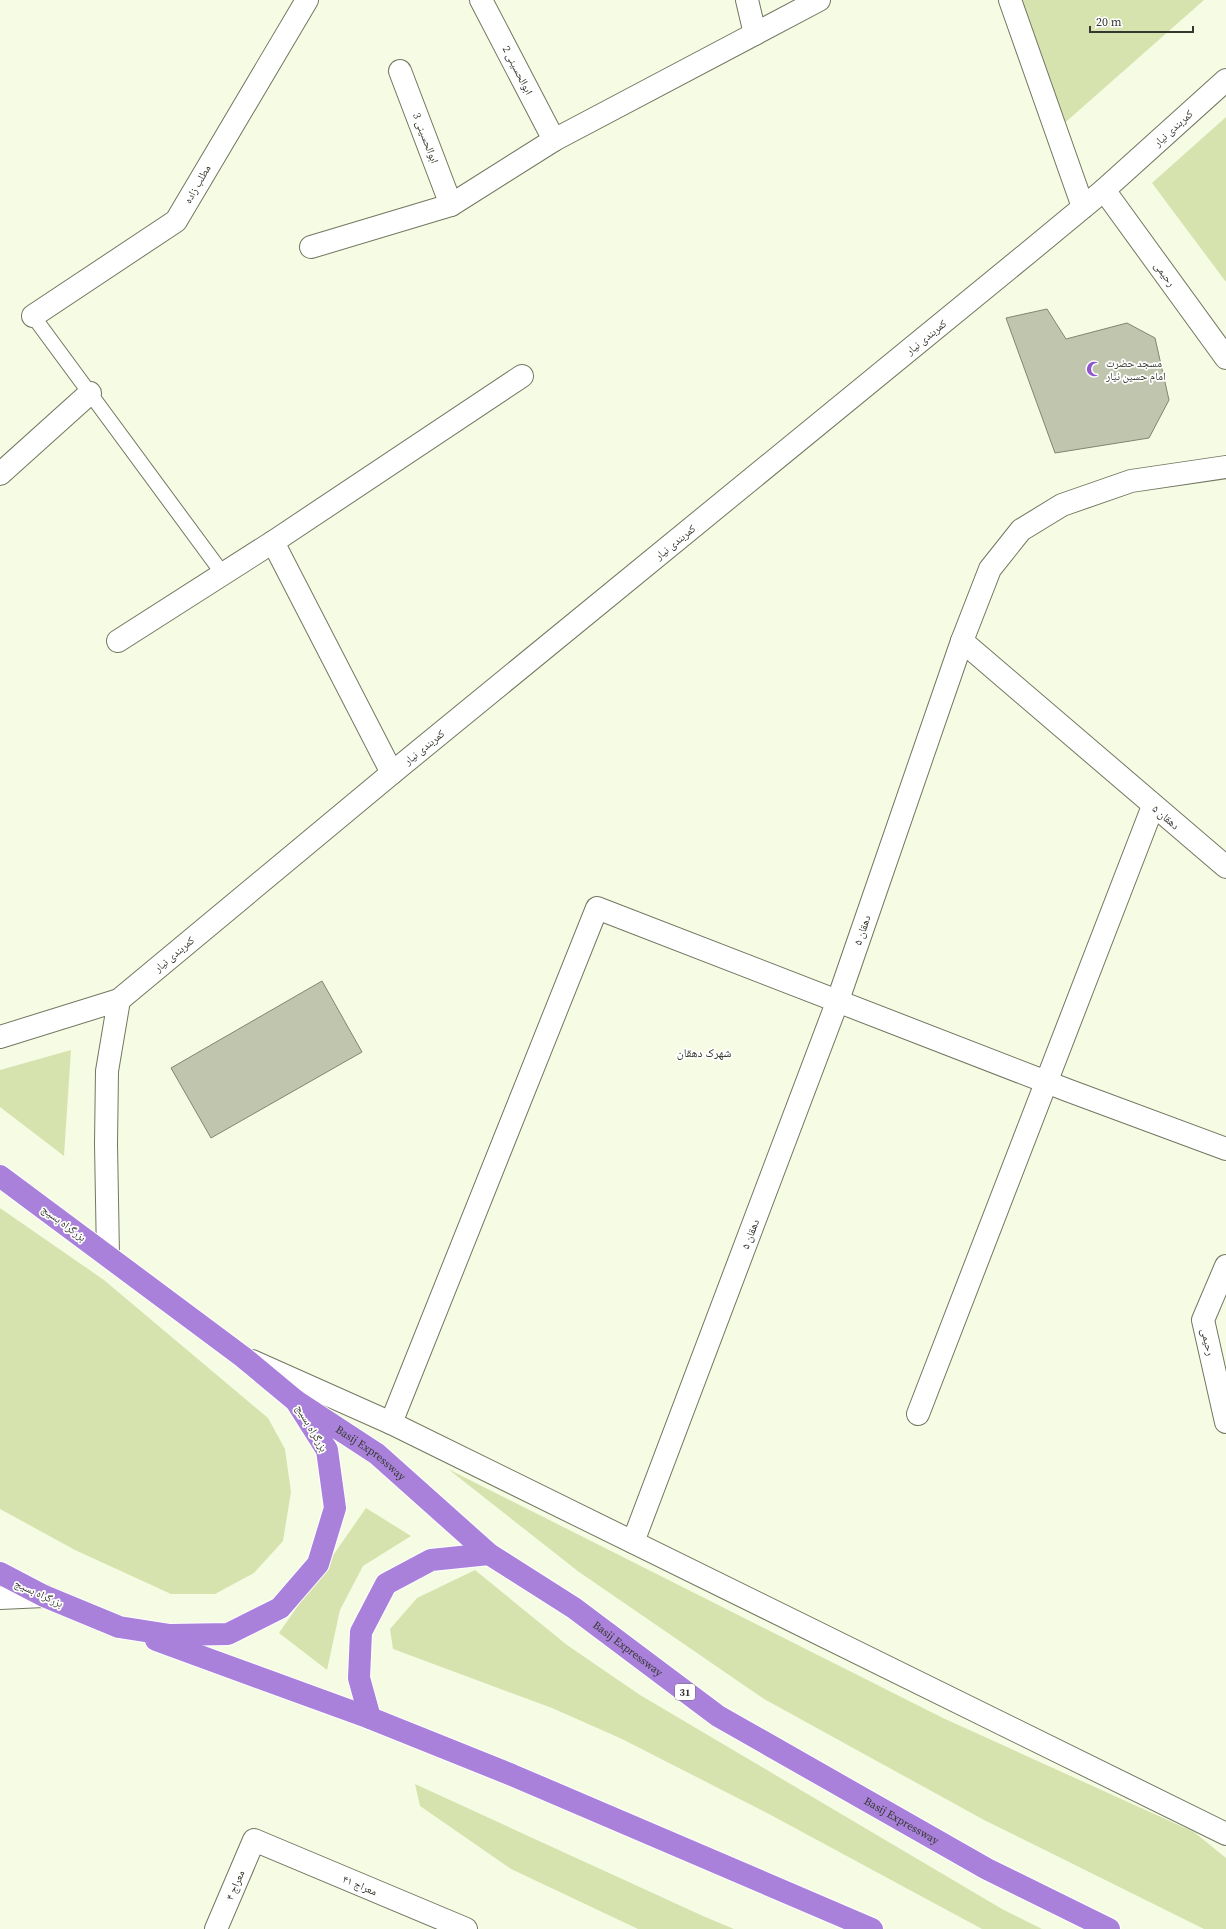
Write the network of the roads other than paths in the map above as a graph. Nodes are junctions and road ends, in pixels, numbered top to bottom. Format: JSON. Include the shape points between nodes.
{"nodes":[{"id":1,"x":307,"y":0,"type":"edge"},
{"id":2,"x":481,"y":0,"type":"edge"},
{"id":3,"x":747,"y":0,"type":"edge"},
{"id":4,"x":819,"y":0,"type":"edge"},
{"id":5,"x":1010,"y":0,"type":"edge"},
{"id":6,"x":755,"y":34,"type":"junction"},
{"id":7,"x":400,"y":71,"type":"dead end"},
{"id":8,"x":1226,"y":80,"type":"edge"},
{"id":9,"x":554,"y":140,"type":"junction"},
{"id":10,"x":1104,"y":190,"type":"junction"},
{"id":11,"x":451,"y":205,"type":"junction"},
{"id":12,"x":1082,"y":208,"type":"junction"},
{"id":13,"x":311,"y":247,"type":"dead end"},
{"id":14,"x":33,"y":316,"type":"joint"},
{"id":15,"x":1226,"y":358,"type":"edge"},
{"id":16,"x":522,"y":376,"type":"dead end"},
{"id":17,"x":90,"y":393,"type":"junction"},
{"id":18,"x":1226,"y":467,"type":"edge"},
{"id":19,"x":0,"y":474,"type":"edge"},
{"id":20,"x":273,"y":542,"type":"junction"},
{"id":21,"x":223,"y":574,"type":"junction"},
{"id":22,"x":118,"y":641,"type":"dead end"},
{"id":23,"x":962,"y":641,"type":"junction"},
{"id":24,"x":392,"y":773,"type":"junction"},
{"id":25,"x":1153,"y":806,"type":"junction"},
{"id":26,"x":1226,"y":867,"type":"edge"},
{"id":27,"x":119,"y":1000,"type":"junction"},
{"id":28,"x":838,"y":1000,"type":"junction"},
{"id":29,"x":0,"y":1037,"type":"edge"},
{"id":30,"x":1046,"y":1081,"type":"junction"},
{"id":31,"x":1226,"y":1149,"type":"edge"},
{"id":32,"x":0,"y":1176,"type":"edge"},
{"id":33,"x":108,"y":1256,"type":"junction"},
{"id":34,"x":1226,"y":1266,"type":"edge"},
{"id":35,"x":1218,"y":1303,"type":"edge"},
{"id":36,"x":243,"y":1357,"type":"junction"},
{"id":37,"x":296,"y":1401,"type":"junction"},
{"id":38,"x":918,"y":1414,"type":"dead end"},
{"id":39,"x":1226,"y":1422,"type":"edge"},
{"id":40,"x":391,"y":1424,"type":"junction"},
{"id":41,"x":633,"y":1542,"type":"junction"},
{"id":42,"x":489,"y":1554,"type":"junction"},
{"id":43,"x":0,"y":1573,"type":"edge"},
{"id":44,"x":44,"y":1596,"type":"junction"},
{"id":45,"x":0,"y":1598,"type":"edge"},
{"id":46,"x":119,"y":1627,"type":"junction"},
{"id":47,"x":370,"y":1718,"type":"junction"},
{"id":48,"x":1226,"y":1834,"type":"edge"},
{"id":49,"x":254,"y":1840,"type":"joint"},
{"id":50,"x":216,"y":1929,"type":"edge"},
{"id":51,"x":466,"y":1929,"type":"edge"},
{"id":52,"x":872,"y":1929,"type":"edge"},
{"id":53,"x":1110,"y":1929,"type":"edge"}],
"edges":[{"from":1,"to":14,"type":"street","name":"مطلب زاده","via":[[176,221]]},
{"from":2,"to":9,"type":"street","name":"ابوالحسینی 2"},
{"from":3,"to":6,"type":"street"},
{"from":4,"to":6,"type":"street"},
{"from":5,"to":12,"type":"street"},
{"from":6,"to":9,"type":"street"},
{"from":7,"to":11,"type":"street","name":"ابوالحسینی 3"},
{"from":8,"to":10,"type":"street","name":"کمربندی نیار"},
{"from":9,"to":11,"type":"street"},
{"from":10,"to":12,"type":"street","name":"کمربندی نیار"},
{"from":10,"to":15,"type":"street","name":"رحیمی"},
{"from":11,"to":13,"type":"street"},
{"from":12,"to":24,"type":"street","name":"کمربندی نیار"},
{"from":14,"to":17,"type":"lane"},
{"from":16,"to":20,"type":"street"},
{"from":17,"to":19,"type":"street"},
{"from":17,"to":21,"type":"lane"},
{"from":18,"to":23,"type":"street","via":[[1131,481],[1062,505],[1021,530],[990,569]]},
{"from":20,"to":21,"type":"street"},
{"from":20,"to":24,"type":"street"},
{"from":21,"to":22,"type":"street"},
{"from":23,"to":25,"type":"street","name":"دهقان ۵"},
{"from":23,"to":28,"type":"street","name":"دهقان ۵"},
{"from":24,"to":27,"type":"street","name":"کمربندی نیار"},
{"from":25,"to":26,"type":"street","name":"دهقان ۵"},
{"from":25,"to":30,"type":"street"},
{"from":27,"to":29,"type":"street"},
{"from":27,"to":33,"type":"street","via":[[107,1071]]},
{"from":28,"to":30,"type":"street"},
{"from":28,"to":40,"type":"street","via":[[597,908]]},
{"from":28,"to":41,"type":"street","name":"دهقان ۵"},
{"from":30,"to":31,"type":"street"},
{"from":30,"to":38,"type":"street"},
{"from":32,"to":33,"type":"highway","name":"بزرگراه بسیج"},
{"from":33,"to":36,"type":"highway","name":"بزرگراه بسیج"},
{"from":34,"to":35,"type":"street","name":"رحیمی"},
{"from":35,"to":39,"type":"street","name":"رحیمی","via":[[1203,1320]]},
{"from":36,"to":37,"type":"highway","name":"بزرگراه بسیج"},
{"from":36,"to":40,"type":"street"},
{"from":37,"to":42,"type":"highway","name":"Basij Expressway","number":"31","via":[[377,1454]]},
{"from":37,"to":46,"type":"highway","name":"بزرگراه بسیج","via":[[327,1450],[334,1508],[318,1564],[280,1608],[228,1634],[170,1635]]},
{"from":40,"to":41,"type":"street"},
{"from":41,"to":48,"type":"street"},
{"from":42,"to":47,"type":"highway","via":[[431,1560],[386,1584],[361,1632],[359,1678]]},
{"from":42,"to":53,"type":"highway","name":"Basij Expressway","number":"31","via":[[574,1608],[718,1716],[987,1869]]},
{"from":43,"to":44,"type":"highway","name":"بزرگراه بسیج"},
{"from":44,"to":45,"type":"street"},
{"from":44,"to":46,"type":"highway","name":"بزرگراه بسیج"},
{"from":46,"to":47,"type":"highway"},
{"from":47,"to":52,"type":"highway","via":[[512,1775]]},
{"from":49,"to":50,"type":"street","name":"معراج ۴"},
{"from":49,"to":51,"type":"street","name":"معراج ۴۱"}]}
